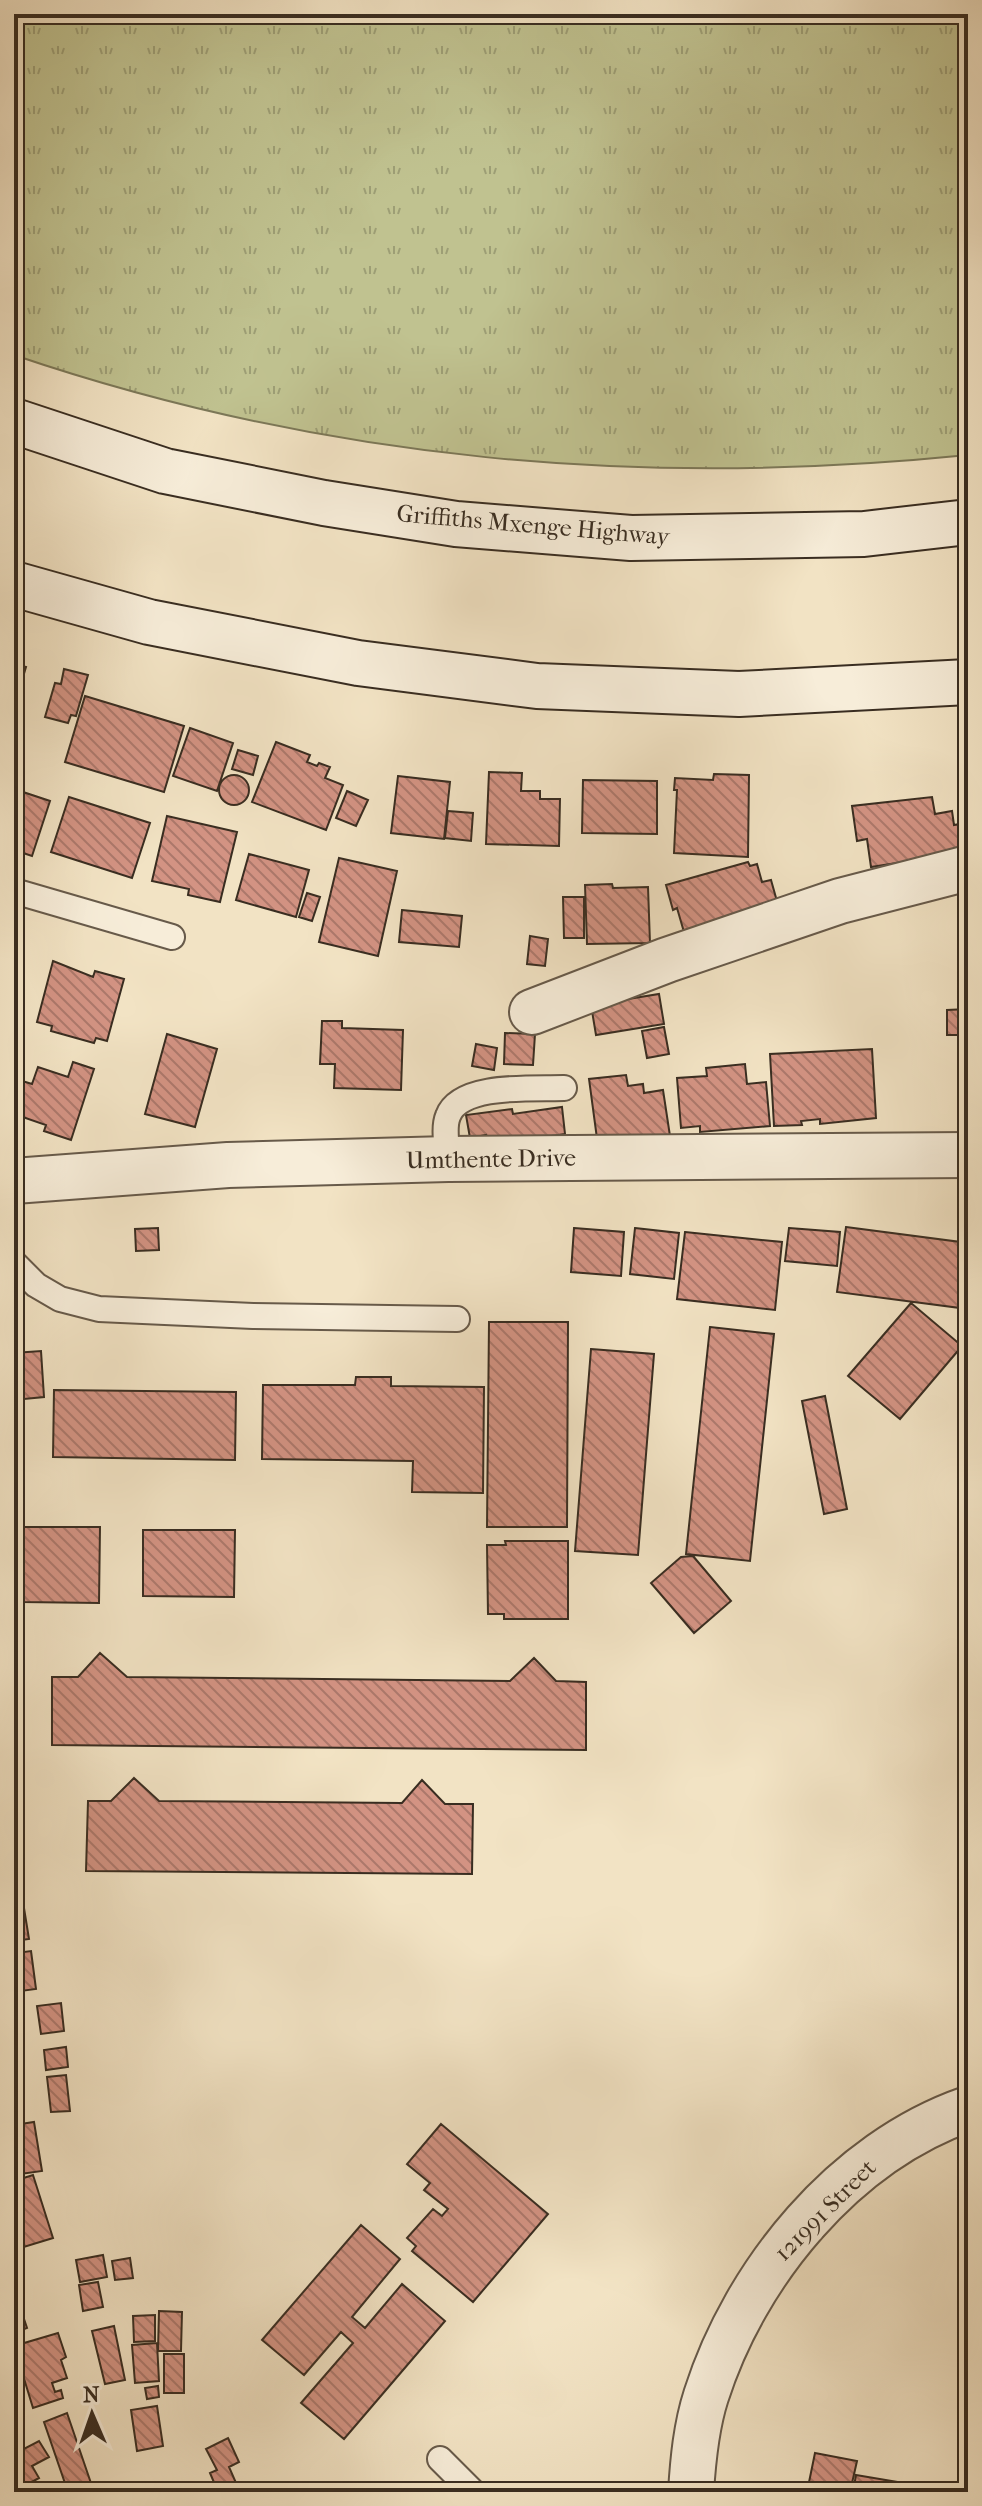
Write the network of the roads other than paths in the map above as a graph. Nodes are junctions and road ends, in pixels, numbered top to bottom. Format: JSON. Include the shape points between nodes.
{"nodes":[{"id":1,"x":14,"y":407,"type":"edge"},
{"id":2,"x":14,"y":421,"type":"edge"},
{"id":3,"x":92,"y":447,"type":"junction"},
{"id":4,"x":968,"y":522,"type":"edge"},
{"id":5,"x":14,"y":584,"type":"edge"},
{"id":6,"x":968,"y":682,"type":"edge"},
{"id":7,"x":968,"y":868,"type":"edge"},
{"id":8,"x":14,"y":891,"type":"edge"},
{"id":9,"x":172,"y":937,"type":"dead end"},
{"id":10,"x":532,"y":1012,"type":"dead end"},
{"id":11,"x":564,"y":1088,"type":"dead end"},
{"id":12,"x":968,"y":1155,"type":"edge"},
{"id":13,"x":448,"y":1159,"type":"junction"},
{"id":14,"x":14,"y":1181,"type":"edge"},
{"id":15,"x":14,"y":1263,"type":"edge"},
{"id":16,"x":457,"y":1319,"type":"dead end"},
{"id":17,"x":968,"y":2109,"type":"edge"},
{"id":18,"x":440,"y":2459,"type":"dead end"},
{"id":19,"x":473,"y":2492,"type":"edge"},
{"id":20,"x":691,"y":2492,"type":"edge"}],
"edges":[{"from":1,"to":3,"type":"street"},
{"from":2,"to":3,"type":"street","name":"Griffiths Mxenge Highway"},
{"from":3,"to":4,"type":"street","name":"Griffiths Mxenge Highway","via":[[165,471],[456,524],[631,538],[864,534]]},
{"from":5,"to":6,"type":"street","via":[[149,622],[283,649],[537,686],[739,694]]},
{"from":7,"to":10,"type":"street","via":[[840,901]]},
{"from":8,"to":9,"type":"lane"},
{"from":11,"to":13,"type":"lane","via":[[490,1091],[461,1099],[447,1120]]},
{"from":12,"to":13,"type":"street","name":"Umthente Drive"},
{"from":13,"to":14,"type":"street","name":"Umthente Drive","via":[[228,1165]]},
{"from":15,"to":16,"type":"lane","via":[[60,1299],[99,1309]]},
{"from":17,"to":20,"type":"street","name":"121991 Street","via":[[939,2119],[880,2155],[782,2248],[740,2311],[706,2397]]},
{"from":18,"to":19,"type":"lane"}]}
